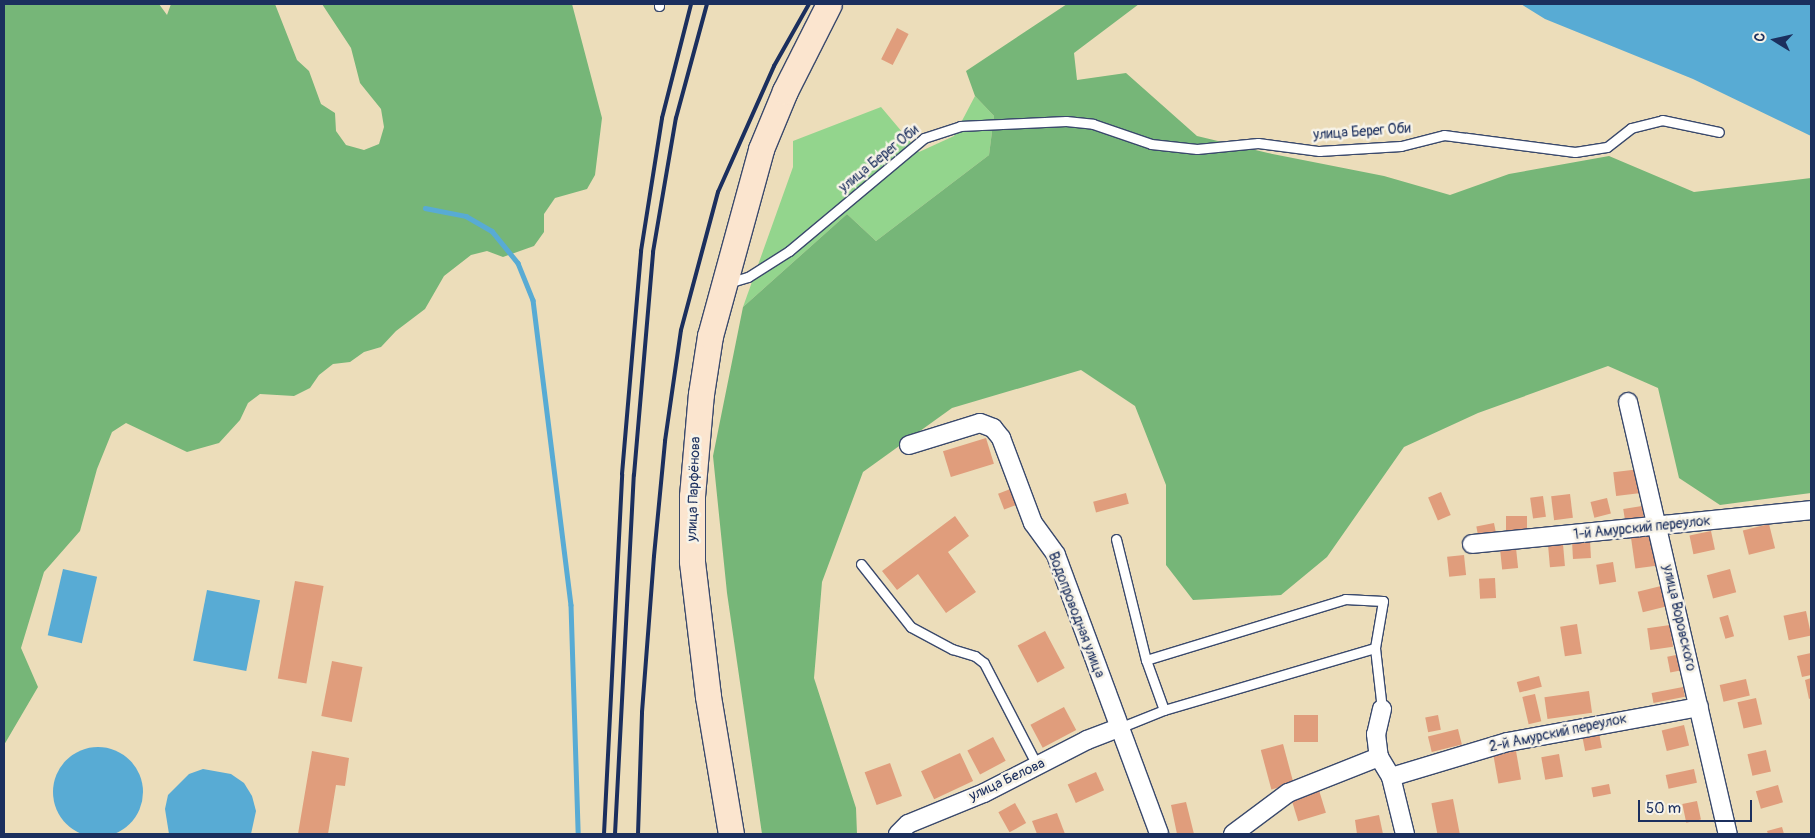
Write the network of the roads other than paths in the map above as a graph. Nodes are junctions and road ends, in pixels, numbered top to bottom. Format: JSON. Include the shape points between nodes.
{"nodes":[{"id":1,"x":829,"y":4,"type":"edge"},
{"id":2,"x":1719,"y":132,"type":"dead end"},
{"id":3,"x":723,"y":284,"type":"junction"},
{"id":4,"x":1628,"y":402,"type":"dead end"},
{"id":5,"x":909,"y":445,"type":"dead end"},
{"id":6,"x":1811,"y":510,"type":"edge"},
{"id":7,"x":1659,"y":526,"type":"junction"},
{"id":8,"x":1116,"y":539,"type":"dead end"},
{"id":9,"x":1472,"y":544,"type":"dead end"},
{"id":10,"x":861,"y":564,"type":"dead end"},
{"id":11,"x":1375,"y":648,"type":"junction"},
{"id":12,"x":1146,"y":660,"type":"junction"},
{"id":13,"x":1699,"y":707,"type":"junction"},
{"id":14,"x":1382,"y":709,"type":"joint"},
{"id":15,"x":1164,"y":710,"type":"junction"},
{"id":16,"x":1119,"y":728,"type":"junction"},
{"id":17,"x":1379,"y":757,"type":"junction"},
{"id":18,"x":1038,"y":767,"type":"junction"},
{"id":19,"x":1391,"y":777,"type":"junction"},
{"id":20,"x":731,"y":834,"type":"edge"},
{"id":21,"x":898,"y":834,"type":"edge"},
{"id":22,"x":1159,"y":834,"type":"edge"},
{"id":23,"x":1233,"y":834,"type":"edge"},
{"id":24,"x":1405,"y":834,"type":"edge"},
{"id":25,"x":1728,"y":834,"type":"edge"}],
"edges":[{"from":1,"to":3,"type":"main road","name":"улица Парфёнова","via":[[784,91],[761,149]]},
{"from":2,"to":3,"type":"lane","name":"улица Берег Оби","via":[[1662,120],[1631,128],[1608,147],[1575,152],[1444,135],[1401,146],[1319,152],[1258,143],[1197,150],[1151,144],[1093,124],[1066,121],[960,126],[924,138],[789,251],[748,277]]},
{"from":3,"to":20,"type":"main road","name":"улица Парфёнова","via":[[710,336],[695,443],[692,561],[708,696]]},
{"from":4,"to":7,"type":"street","name":"улица Воровского"},
{"from":5,"to":16,"type":"street","name":"Водопроводная улица","via":[[980,423],[993,428],[1001,438],[1033,524],[1056,555]]},
{"from":6,"to":7,"type":"street","name":"1-й Амурский переулок"},
{"from":7,"to":9,"type":"street","name":"1-й Амурский переулок"},
{"from":7,"to":13,"type":"street","name":"улица Воровского"},
{"from":8,"to":12,"type":"lane"},
{"from":10,"to":18,"type":"lane","via":[[912,627],[984,663]]},
{"from":11,"to":12,"type":"lane","via":[[1383,601],[1345,599]]},
{"from":11,"to":14,"type":"lane"},
{"from":11,"to":15,"type":"lane"},
{"from":12,"to":15,"type":"lane"},
{"from":13,"to":19,"type":"street","name":"2-й Амурский переулок","via":[[1508,742]]},
{"from":13,"to":25,"type":"street","name":"улица Воровского"},
{"from":14,"to":17,"type":"street","via":[[1376,734]]},
{"from":15,"to":16,"type":"lane"},
{"from":16,"to":18,"type":"street","name":"улица Белова","via":[[1087,740]]},
{"from":16,"to":22,"type":"street","name":"Водопроводная улица"},
{"from":17,"to":19,"type":"street"},
{"from":17,"to":23,"type":"street","via":[[1288,793]]},
{"from":18,"to":21,"type":"street","name":"улица Белова","via":[[908,824]]},
{"from":19,"to":24,"type":"street"}]}
